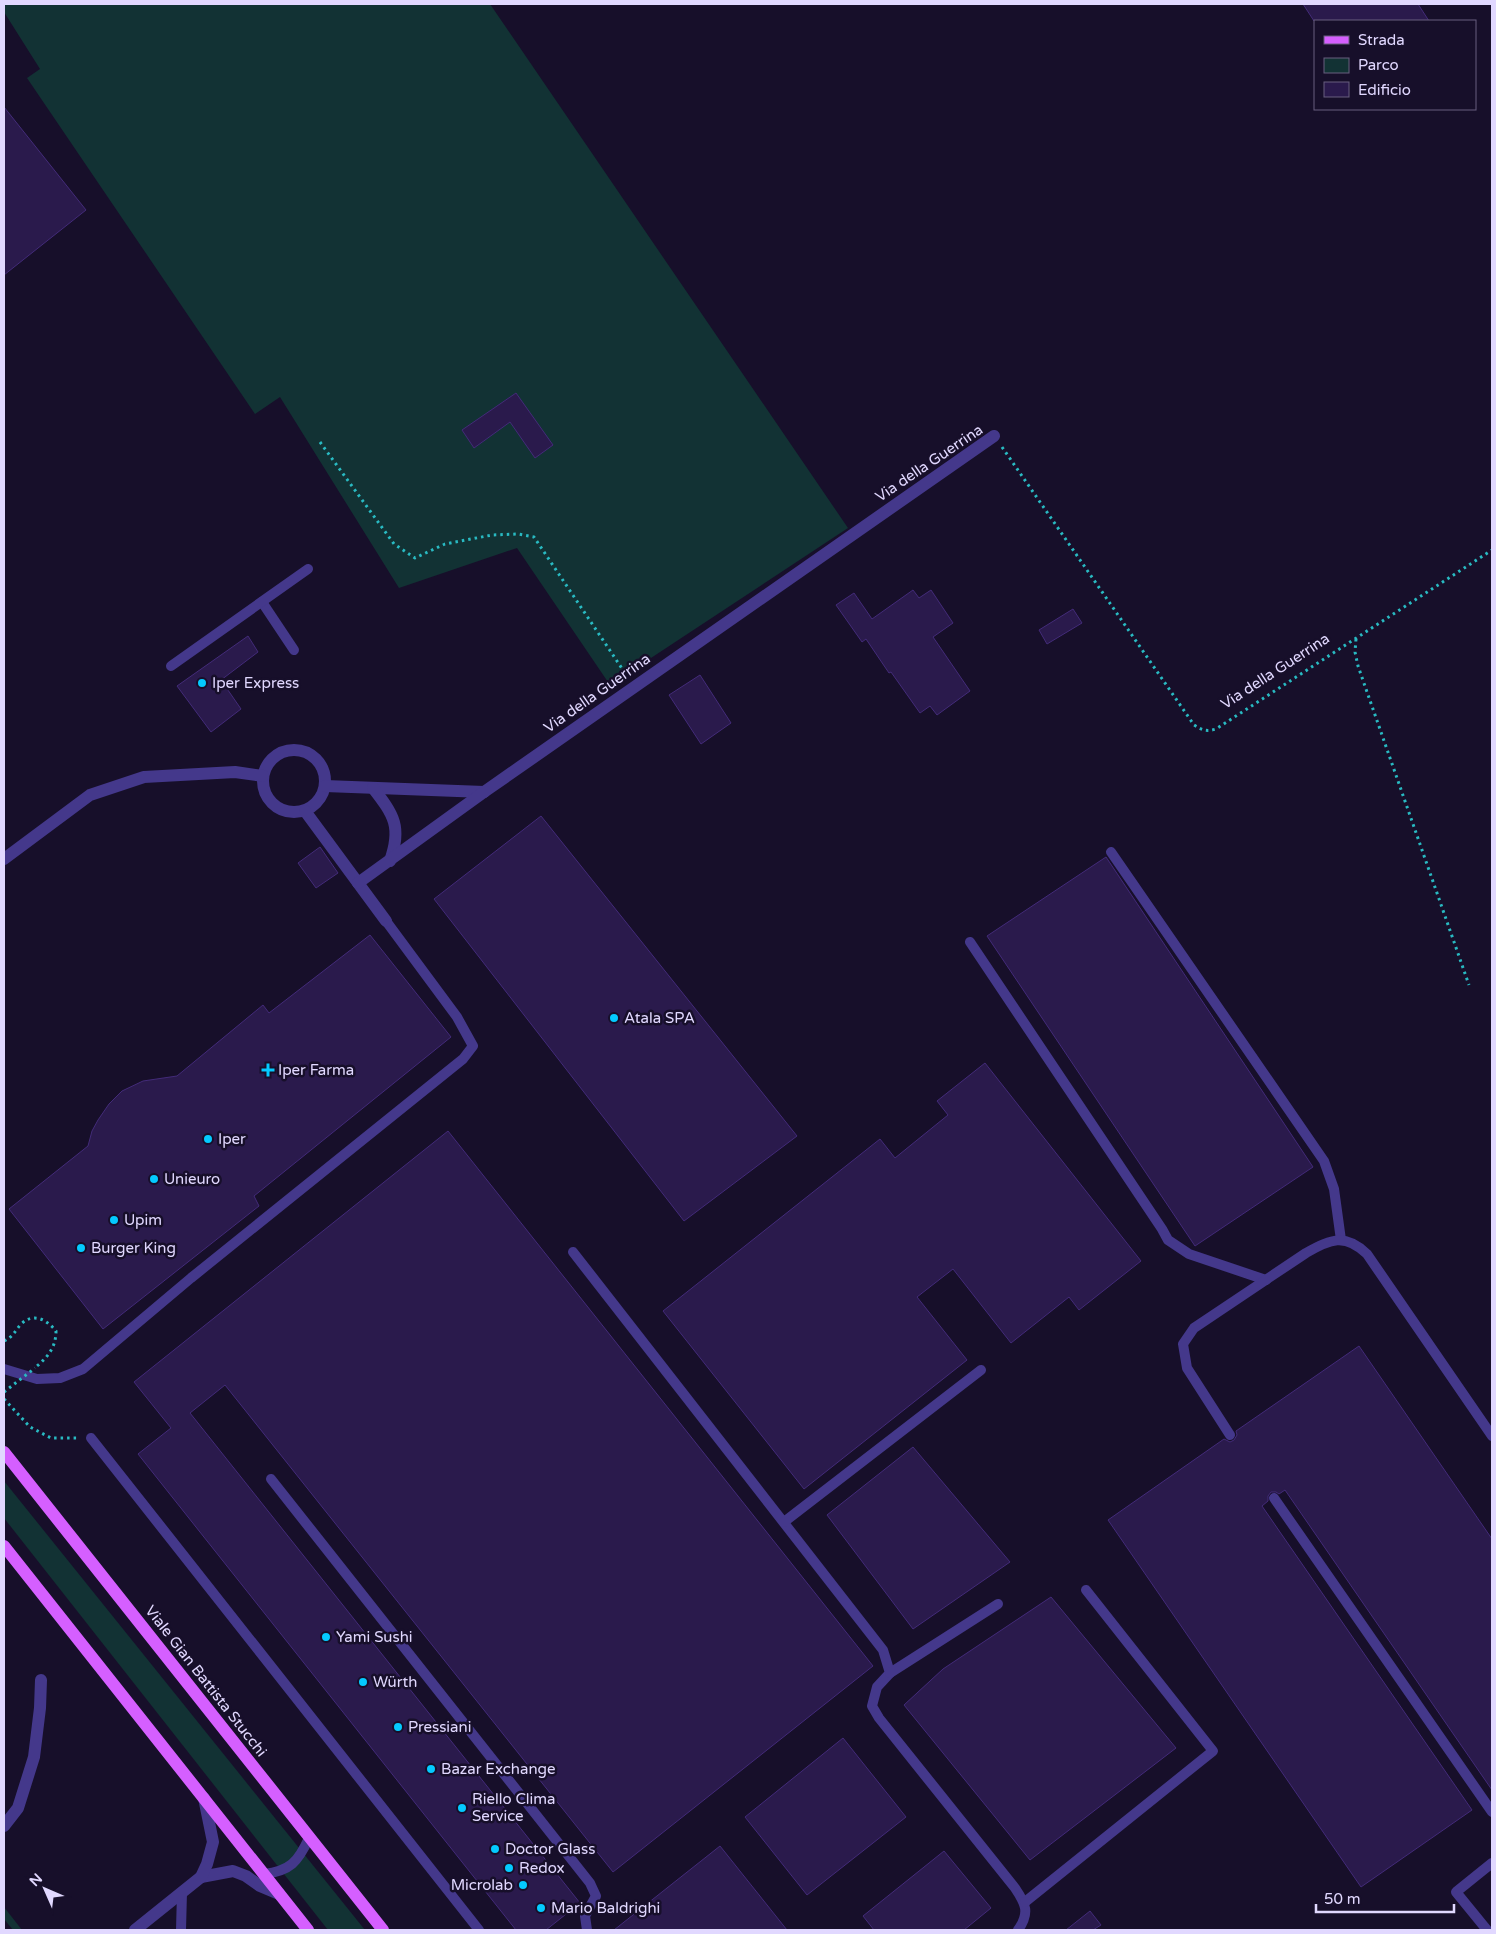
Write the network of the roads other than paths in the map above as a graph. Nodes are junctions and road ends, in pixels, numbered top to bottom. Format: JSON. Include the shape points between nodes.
{"nodes":[{"id":1,"x":994,"y":436,"type":"road end"},
{"id":2,"x":308,"y":569,"type":"dead end"},
{"id":3,"x":262,"y":602,"type":"junction"},
{"id":4,"x":294,"y":650,"type":"dead end"},
{"id":5,"x":171,"y":666,"type":"dead end"},
{"id":6,"x":263,"y":776,"type":"junction"},
{"id":7,"x":325,"y":786,"type":"junction"},
{"id":8,"x":374,"y":788,"type":"junction"},
{"id":9,"x":484,"y":792,"type":"junction"},
{"id":10,"x":305,"y":811,"type":"junction"},
{"id":11,"x":1111,"y":852,"type":"dead end"},
{"id":12,"x":4,"y":859,"type":"edge"},
{"id":13,"x":390,"y":860,"type":"junction"},
{"id":14,"x":358,"y":883,"type":"junction"},
{"id":15,"x":386,"y":921,"type":"joint"},
{"id":16,"x":970,"y":942,"type":"dead end"},
{"id":17,"x":1341,"y":1240,"type":"junction"},
{"id":18,"x":573,"y":1252,"type":"dead end"},
{"id":19,"x":1266,"y":1280,"type":"junction"},
{"id":20,"x":4,"y":1370,"type":"edge"},
{"id":21,"x":981,"y":1370,"type":"dead end"},
{"id":22,"x":1230,"y":1435,"type":"dead end"},
{"id":23,"x":1492,"y":1436,"type":"edge"},
{"id":24,"x":91,"y":1438,"type":"road end"},
{"id":25,"x":4,"y":1452,"type":"edge"},
{"id":26,"x":271,"y":1479,"type":"dead end"},
{"id":27,"x":1274,"y":1498,"type":"dead end"},
{"id":28,"x":784,"y":1522,"type":"junction"},
{"id":29,"x":4,"y":1546,"type":"edge"},
{"id":30,"x":1086,"y":1590,"type":"dead end"},
{"id":31,"x":998,"y":1604,"type":"dead end"},
{"id":32,"x":890,"y":1673,"type":"junction"},
{"id":33,"x":42,"y":1680,"type":"dead end"},
{"id":34,"x":204,"y":1798,"type":"junction"},
{"id":35,"x":1492,"y":1812,"type":"edge"},
{"id":36,"x":4,"y":1826,"type":"edge"},
{"id":37,"x":310,"y":1838,"type":"junction"},
{"id":38,"x":1492,"y":1863,"type":"edge"},
{"id":39,"x":264,"y":1874,"type":"junction"},
{"id":40,"x":200,"y":1877,"type":"junction"},
{"id":41,"x":182,"y":1892,"type":"junction"},
{"id":42,"x":279,"y":1894,"type":"junction"},
{"id":43,"x":1025,"y":1902,"type":"junction"},
{"id":44,"x":135,"y":1930,"type":"edge"},
{"id":45,"x":181,"y":1930,"type":"edge"},
{"id":46,"x":308,"y":1930,"type":"edge"},
{"id":47,"x":382,"y":1930,"type":"edge"},
{"id":48,"x":480,"y":1930,"type":"edge"},
{"id":49,"x":587,"y":1930,"type":"edge"},
{"id":50,"x":1018,"y":1930,"type":"edge"},
{"id":51,"x":1487,"y":1930,"type":"edge"}],
"edges":[{"from":1,"to":9,"type":"street","name":"Via della Guerrina"},
{"from":2,"to":3,"type":"lane"},
{"from":3,"to":4,"type":"lane"},
{"from":3,"to":5,"type":"lane"},
{"from":6,"to":7,"type":"street","via":[[276,755],[301,751],[322,767]]},
{"from":6,"to":10,"type":"street","via":[[264,793],[277,808],[296,813]]},
{"from":6,"to":12,"type":"street","via":[[235,772],[144,777],[90,795]]},
{"from":7,"to":8,"type":"street"},
{"from":7,"to":10,"type":"street","via":[[314,805]]},
{"from":8,"to":9,"type":"street"},
{"from":8,"to":13,"type":"street","via":[[388,807],[395,824],[396,843]]},
{"from":9,"to":13,"type":"street","name":"Via della Guerrina"},
{"from":10,"to":14,"type":"street"},
{"from":11,"to":17,"type":"lane","via":[[1324,1161],[1334,1189]]},
{"from":13,"to":14,"type":"street","name":"Via della Guerrina"},
{"from":14,"to":15,"type":"street"},
{"from":15,"to":20,"type":"lane","via":[[466,1033],[473,1046],[463,1059],[83,1369],[60,1378],[37,1379]]},
{"from":16,"to":19,"type":"lane","via":[[1168,1240],[1189,1254]]},
{"from":17,"to":19,"type":"lane","via":[[1323,1243],[1306,1252]]},
{"from":17,"to":23,"type":"lane","via":[[1357,1245],[1368,1254]]},
{"from":18,"to":28,"type":"lane"},
{"from":19,"to":22,"type":"lane","via":[[1194,1328],[1183,1344],[1187,1368]]},
{"from":21,"to":28,"type":"lane"},
{"from":24,"to":48,"type":"lane"},
{"from":25,"to":37,"type":"main road","name":"Viale Gian Battista Stucchi"},
{"from":26,"to":49,"type":"lane","via":[[590,1883],[596,1896],[585,1916]]},
{"from":27,"to":35,"type":"lane"},
{"from":28,"to":32,"type":"lane","via":[[883,1650]]},
{"from":29,"to":34,"type":"main road"},
{"from":30,"to":43,"type":"lane","via":[[1213,1751]]},
{"from":31,"to":32,"type":"lane"},
{"from":32,"to":43,"type":"lane","via":[[877,1687],[872,1706],[879,1718]]},
{"from":33,"to":36,"type":"street","via":[[34,1757],[18,1808]]},
{"from":34,"to":39,"type":"main road"},
{"from":34,"to":40,"type":"street","via":[[213,1842]]},
{"from":37,"to":39,"type":"lane","via":[[293,1864],[279,1872]]},
{"from":37,"to":47,"type":"main road","name":"Viale Gian Battista Stucchi"},
{"from":38,"to":51,"type":"lane","via":[[1456,1892]]},
{"from":39,"to":42,"type":"main road"},
{"from":40,"to":41,"type":"street"},
{"from":40,"to":42,"type":"street","via":[[234,1871]]},
{"from":41,"to":44,"type":"street"},
{"from":41,"to":45,"type":"lane"},
{"from":42,"to":46,"type":"main road"},
{"from":43,"to":50,"type":"lane","via":[[1024,1921]]}]}
